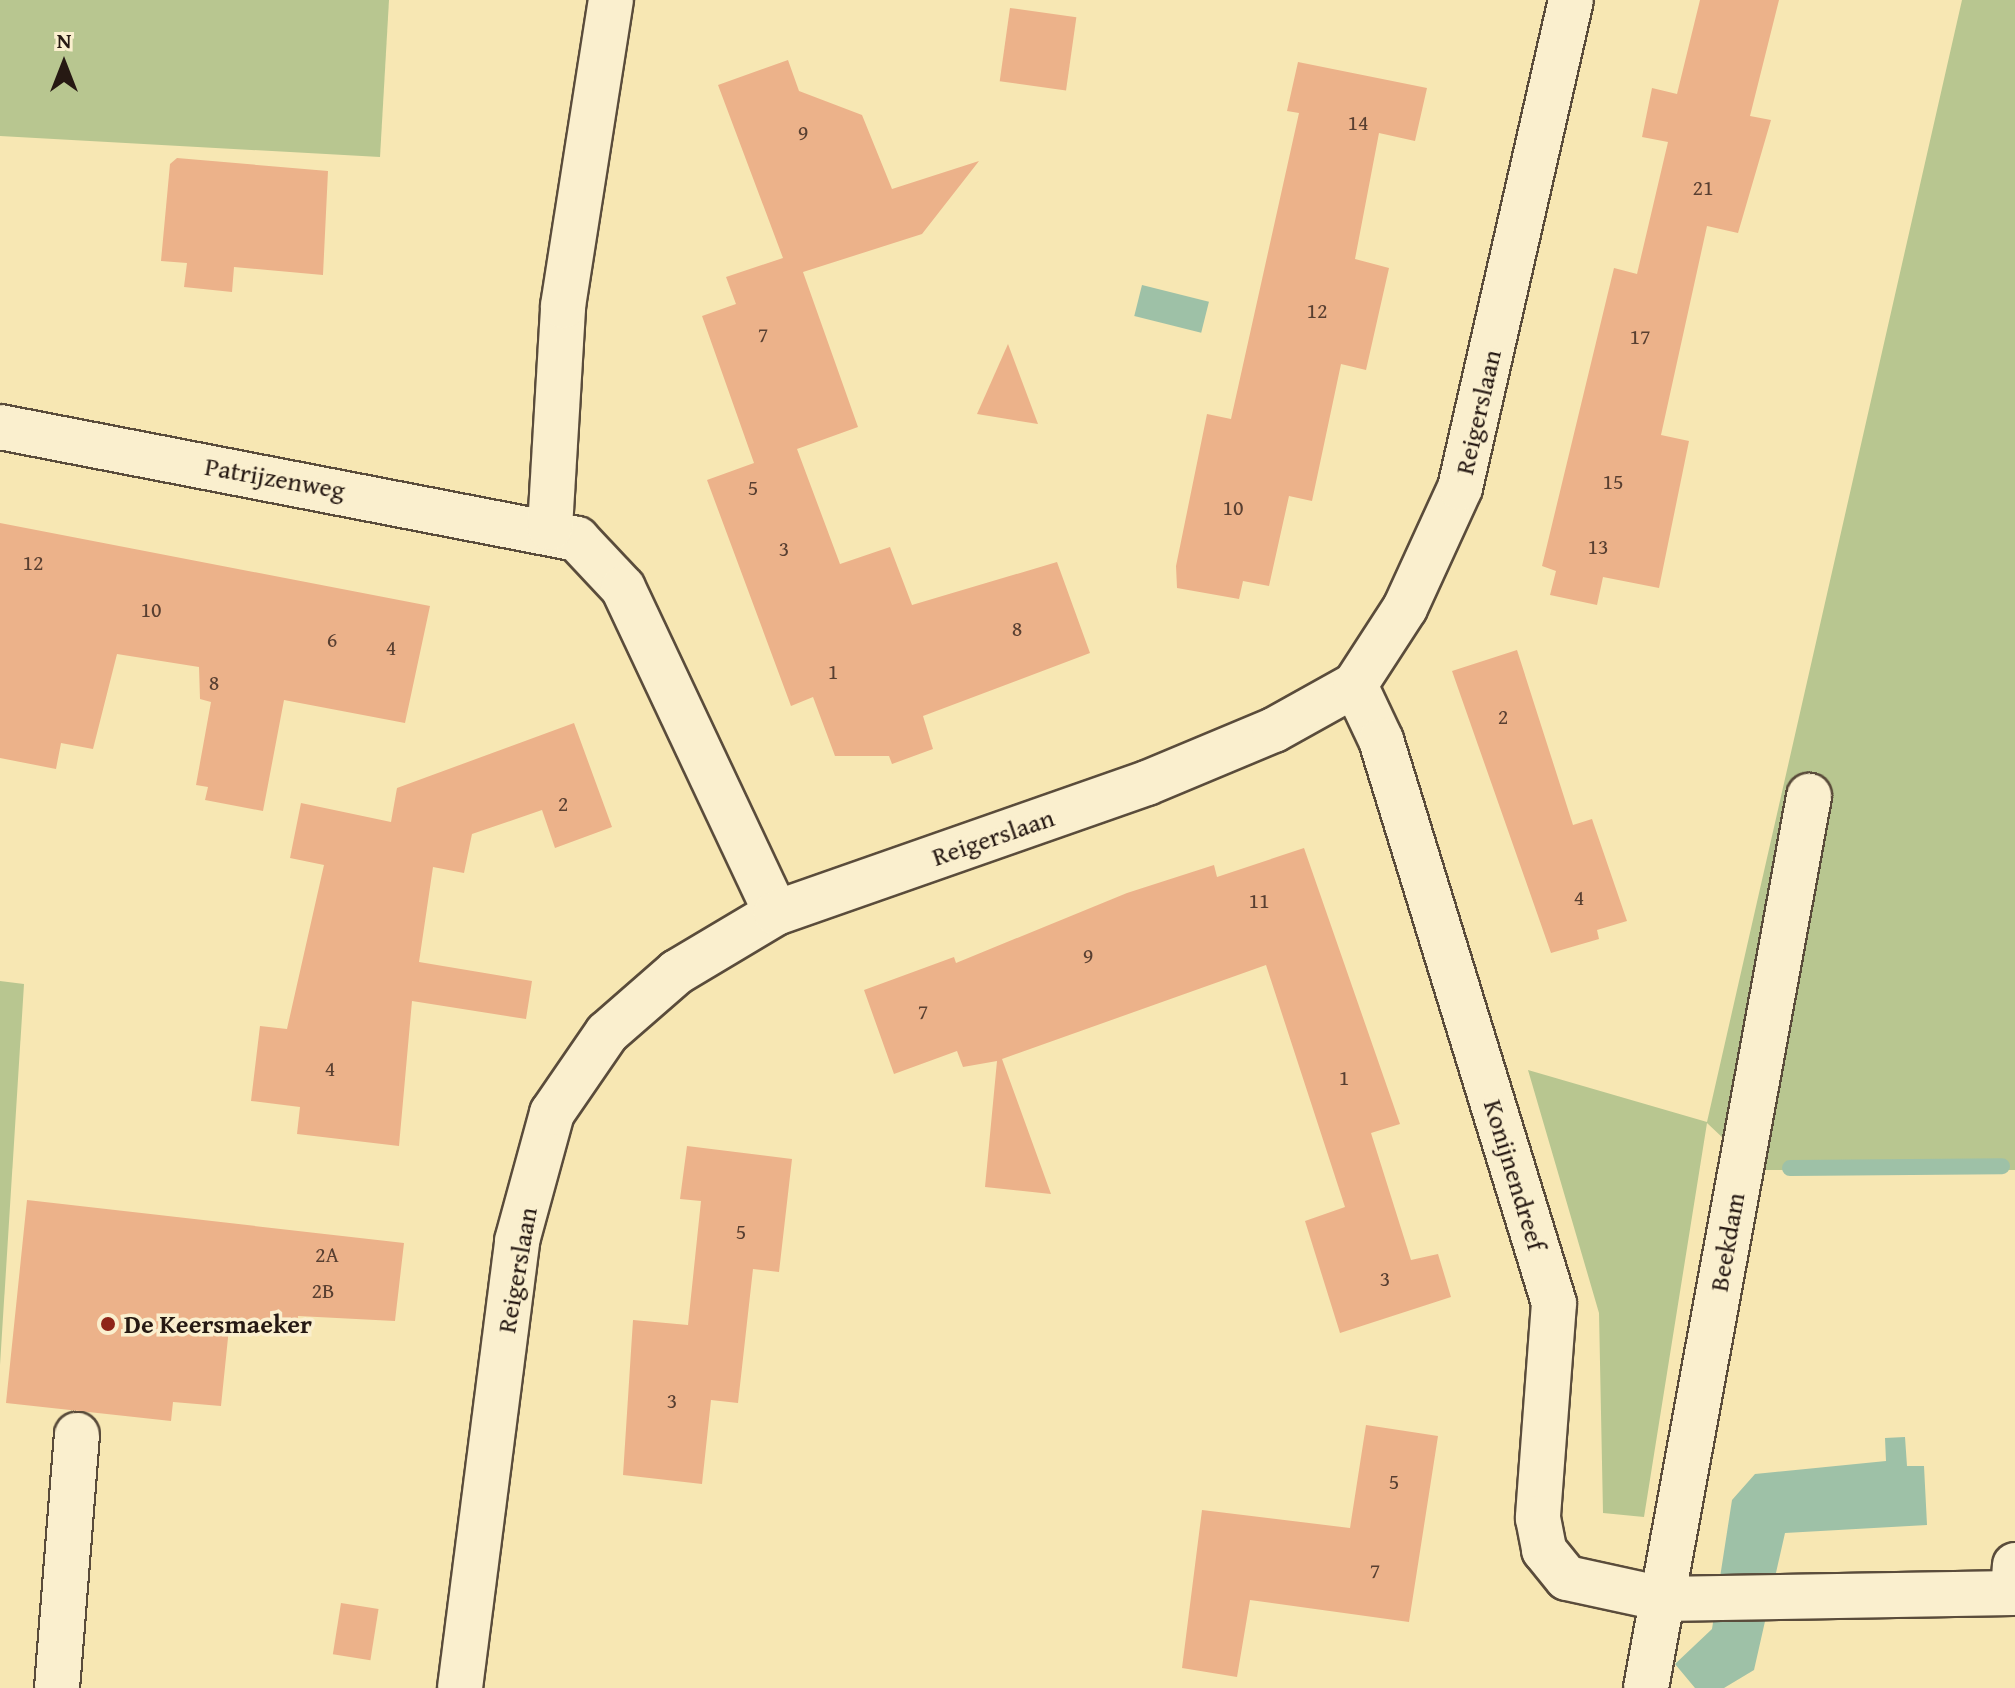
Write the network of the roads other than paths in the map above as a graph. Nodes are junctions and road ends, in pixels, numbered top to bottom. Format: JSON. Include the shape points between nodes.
{"nodes":[{"id":1,"x":611,"y":0,"type":"edge"},
{"id":2,"x":1571,"y":0,"type":"edge"},
{"id":3,"x":0,"y":427,"type":"edge"},
{"id":4,"x":550,"y":528,"type":"junction"},
{"id":5,"x":1355,"y":685,"type":"junction"},
{"id":6,"x":1809,"y":796,"type":"dead end"},
{"id":7,"x":776,"y":913,"type":"junction"},
{"id":8,"x":77,"y":1435,"type":"dead end"},
{"id":9,"x":2015,"y":1565,"type":"edge"},
{"id":10,"x":1663,"y":1599,"type":"junction"},
{"id":11,"x":57,"y":1688,"type":"edge"},
{"id":12,"x":460,"y":1688,"type":"edge"},
{"id":13,"x":1646,"y":1688,"type":"edge"}],
"edges":[{"from":1,"to":4,"type":"street","via":[[563,306]]},
{"from":2,"to":5,"type":"street","name":"Reigerslaan","via":[[1460,488],[1405,608]]},
{"from":3,"to":4,"type":"street","name":"Patrijzenweg"},
{"from":4,"to":7,"type":"street","name":"Patrijzenweg","via":[[598,555],[623,588]]},
{"from":5,"to":7,"type":"street","name":"Reigerslaan","via":[[1274,730],[1147,783]]},
{"from":5,"to":10,"type":"street","name":"Konijnendreef","via":[[1381,740],[1554,1303],[1538,1518],[1544,1550],[1567,1578]]},
{"from":6,"to":10,"type":"street","name":"Beekdam"},
{"from":7,"to":12,"type":"street","name":"Reigerslaan","via":[[677,972],[607,1033],[552,1113],[517,1241]]},
{"from":8,"to":11,"type":"street"},
{"from":9,"to":10,"type":"street","name":"Konijnendreef","via":[[2013,1593]]},
{"from":10,"to":13,"type":"street","name":"Beekdam"}]}
